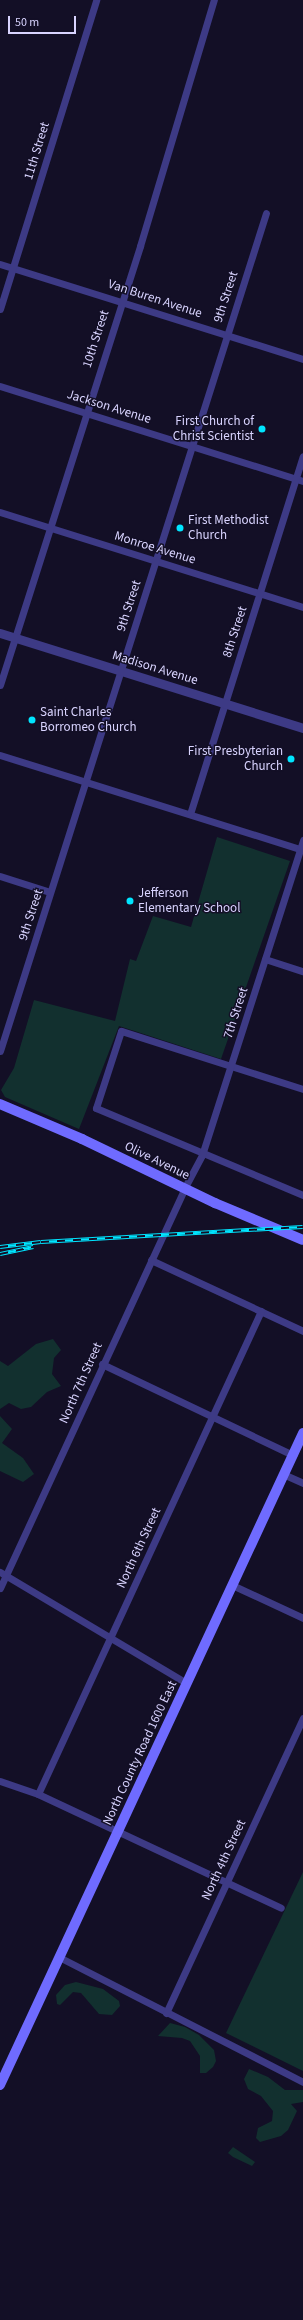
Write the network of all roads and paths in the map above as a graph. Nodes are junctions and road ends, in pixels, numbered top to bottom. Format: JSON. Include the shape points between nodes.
{"nodes":[{"id":1,"x":96,"y":0,"type":"edge"},
{"id":2,"x":214,"y":0,"type":"edge"},
{"id":3,"x":266,"y":213,"type":"dead end"},
{"id":4,"x":0,"y":264,"type":"edge"},
{"id":5,"x":13,"y":268,"type":"junction"},
{"id":6,"x":121,"y":300,"type":"junction"},
{"id":7,"x":0,"y":309,"type":"edge"},
{"id":8,"x":227,"y":335,"type":"junction"},
{"id":9,"x":303,"y":359,"type":"edge"},
{"id":10,"x":0,"y":386,"type":"edge"},
{"id":11,"x":85,"y":412,"type":"junction"},
{"id":12,"x":192,"y":446,"type":"junction"},
{"id":13,"x":303,"y":456,"type":"edge"},
{"id":14,"x":300,"y":480,"type":"edge"},
{"id":15,"x":0,"y":512,"type":"edge"},
{"id":16,"x":49,"y":527,"type":"junction"},
{"id":17,"x":156,"y":560,"type":"junction"},
{"id":18,"x":260,"y":593,"type":"junction"},
{"id":19,"x":303,"y":606,"type":"edge"},
{"id":20,"x":0,"y":633,"type":"edge"},
{"id":21,"x":15,"y":638,"type":"junction"},
{"id":22,"x":120,"y":671,"type":"junction"},
{"id":23,"x":0,"y":685,"type":"edge"},
{"id":24,"x":225,"y":704,"type":"junction"},
{"id":25,"x":303,"y":728,"type":"edge"},
{"id":26,"x":0,"y":755,"type":"edge"},
{"id":27,"x":85,"y":782,"type":"junction"},
{"id":28,"x":190,"y":814,"type":"junction"},
{"id":29,"x":303,"y":840,"type":"edge"},
{"id":30,"x":302,"y":849,"type":"edge"},
{"id":31,"x":0,"y":876,"type":"edge"},
{"id":32,"x":50,"y":892,"type":"junction"},
{"id":33,"x":265,"y":960,"type":"junction"},
{"id":34,"x":303,"y":971,"type":"edge"},
{"id":35,"x":0,"y":1051,"type":"edge"},
{"id":36,"x":231,"y":1066,"type":"junction"},
{"id":37,"x":303,"y":1089,"type":"edge"},
{"id":38,"x":0,"y":1104,"type":"edge"},
{"id":39,"x":202,"y":1154,"type":"junction"},
{"id":40,"x":184,"y":1189,"type":"junction"},
{"id":41,"x":303,"y":1195,"type":"edge"},
{"id":42,"x":301,"y":1240,"type":"edge"},
{"id":43,"x":151,"y":1260,"type":"junction"},
{"id":44,"x":261,"y":1311,"type":"junction"},
{"id":45,"x":303,"y":1331,"type":"edge"},
{"id":46,"x":102,"y":1364,"type":"junction"},
{"id":47,"x":212,"y":1417,"type":"junction"},
{"id":48,"x":303,"y":1433,"type":"edge"},
{"id":49,"x":293,"y":1455,"type":"junction"},
{"id":50,"x":283,"y":1474,"type":"junction"},
{"id":51,"x":303,"y":1483,"type":"edge"},
{"id":52,"x":0,"y":1572,"type":"edge"},
{"id":53,"x":7,"y":1576,"type":"junction"},
{"id":54,"x":232,"y":1585,"type":"junction"},
{"id":55,"x":0,"y":1588,"type":"edge"},
{"id":56,"x":303,"y":1618,"type":"edge"},
{"id":57,"x":111,"y":1638,"type":"junction"},
{"id":58,"x":186,"y":1684,"type":"junction"},
{"id":59,"x":303,"y":1718,"type":"edge"},
{"id":60,"x":0,"y":1781,"type":"edge"},
{"id":61,"x":38,"y":1794,"type":"junction"},
{"id":62,"x":118,"y":1832,"type":"junction"},
{"id":63,"x":227,"y":1882,"type":"junction"},
{"id":64,"x":281,"y":1908,"type":"dead end"},
{"id":65,"x":59,"y":1957,"type":"junction"},
{"id":66,"x":166,"y":2013,"type":"junction"},
{"id":67,"x":303,"y":2082,"type":"edge"},
{"id":68,"x":0,"y":2084,"type":"edge"}],
"edges":[{"from":1,"to":5,"type":"street","name":"11th Street"},
{"from":2,"to":6,"type":"street","name":"10th Street"},
{"from":3,"to":8,"type":"street","name":"9th Street"},
{"from":4,"to":5,"type":"street","name":"Van Buren Avenue"},
{"from":5,"to":6,"type":"street","name":"Van Buren Avenue"},
{"from":5,"to":7,"type":"street","name":"11th Street"},
{"from":6,"to":8,"type":"street","name":"Van Buren Avenue"},
{"from":6,"to":11,"type":"street","name":"10th Street"},
{"from":8,"to":9,"type":"street","name":"Van Buren Avenue"},
{"from":8,"to":12,"type":"street","name":"9th Street"},
{"from":10,"to":11,"type":"street","name":"Jackson Avenue"},
{"from":11,"to":12,"type":"street","name":"Jackson Avenue"},
{"from":11,"to":16,"type":"street","name":"10th Street"},
{"from":12,"to":14,"type":"street","name":"Jackson Avenue"},
{"from":12,"to":17,"type":"street","name":"9th Street"},
{"from":13,"to":14,"type":"street","name":"8th Street"},
{"from":14,"to":18,"type":"street","name":"8th Street"},
{"from":15,"to":16,"type":"street","name":"Monroe Avenue"},
{"from":16,"to":17,"type":"street","name":"Monroe Avenue"},
{"from":16,"to":21,"type":"street","name":"10th Street"},
{"from":17,"to":18,"type":"street","name":"Monroe Avenue"},
{"from":17,"to":22,"type":"street","name":"9th Street"},
{"from":18,"to":19,"type":"street","name":"Monroe Avenue"},
{"from":18,"to":24,"type":"street","name":"8th Street"},
{"from":20,"to":21,"type":"street","name":"Madison Avenue"},
{"from":21,"to":22,"type":"street","name":"Madison Avenue"},
{"from":21,"to":23,"type":"street","name":"10th Street"},
{"from":22,"to":24,"type":"street","name":"Madison Avenue"},
{"from":22,"to":27,"type":"street","name":"9th Street"},
{"from":24,"to":25,"type":"street","name":"Madison Avenue"},
{"from":24,"to":28,"type":"street","name":"8th Street"},
{"from":26,"to":27,"type":"street"},
{"from":27,"to":28,"type":"street"},
{"from":27,"to":32,"type":"street","name":"9th Street"},
{"from":28,"to":30,"type":"street"},
{"from":29,"to":30,"type":"street","name":"7th Street"},
{"from":30,"to":33,"type":"street","name":"7th Street"},
{"from":31,"to":32,"type":"street"},
{"from":32,"to":35,"type":"street","name":"9th Street"},
{"from":33,"to":34,"type":"street"},
{"from":33,"to":36,"type":"street","name":"7th Street"},
{"from":36,"to":37,"type":"street"},
{"from":36,"to":39,"type":"street","name":"7th Street"},
{"from":36,"to":39,"type":"street","via":[[121,1031],[96,1108]]},
{"from":38,"to":40,"type":"main road","name":"Olive Avenue","via":[[82,1139]]},
{"from":39,"to":40,"type":"street","name":"7th Street"},
{"from":39,"to":41,"type":"street"},
{"from":40,"to":42,"type":"main road","name":"Olive Avenue"},
{"from":40,"to":43,"type":"street","name":"North 7th Street"},
{"from":43,"to":44,"type":"street"},
{"from":43,"to":46,"type":"street","name":"North 7th Street"},
{"from":44,"to":45,"type":"street"},
{"from":44,"to":47,"type":"street","name":"North 6th Street"},
{"from":46,"to":47,"type":"street"},
{"from":46,"to":53,"type":"street","name":"North 7th Street"},
{"from":47,"to":49,"type":"street"},
{"from":47,"to":57,"type":"street","name":"North 6th Street"},
{"from":48,"to":49,"type":"main road","name":"North County Road 1600 East"},
{"from":49,"to":50,"type":"main road","name":"North County Road 1600 East"},
{"from":50,"to":51,"type":"street"},
{"from":50,"to":54,"type":"main road","name":"North County Road 1600 East"},
{"from":52,"to":53,"type":"street"},
{"from":53,"to":55,"type":"street","name":"North 7th Street"},
{"from":53,"to":57,"type":"street"},
{"from":54,"to":56,"type":"street"},
{"from":54,"to":58,"type":"main road","name":"North County Road 1600 East"},
{"from":57,"to":58,"type":"street"},
{"from":57,"to":61,"type":"street","name":"North 6th Street"},
{"from":58,"to":62,"type":"main road","name":"North County Road 1600 East"},
{"from":59,"to":63,"type":"street","name":"North 4th Street"},
{"from":60,"to":61,"type":"street"},
{"from":61,"to":62,"type":"street"},
{"from":62,"to":63,"type":"street"},
{"from":62,"to":65,"type":"main road","name":"North County Road 1600 East"},
{"from":63,"to":64,"type":"street"},
{"from":63,"to":66,"type":"street","name":"North 4th Street"},
{"from":65,"to":66,"type":"street"},
{"from":65,"to":68,"type":"main road","name":"North County Road 1600 East"},
{"from":66,"to":67,"type":"street"}]}
